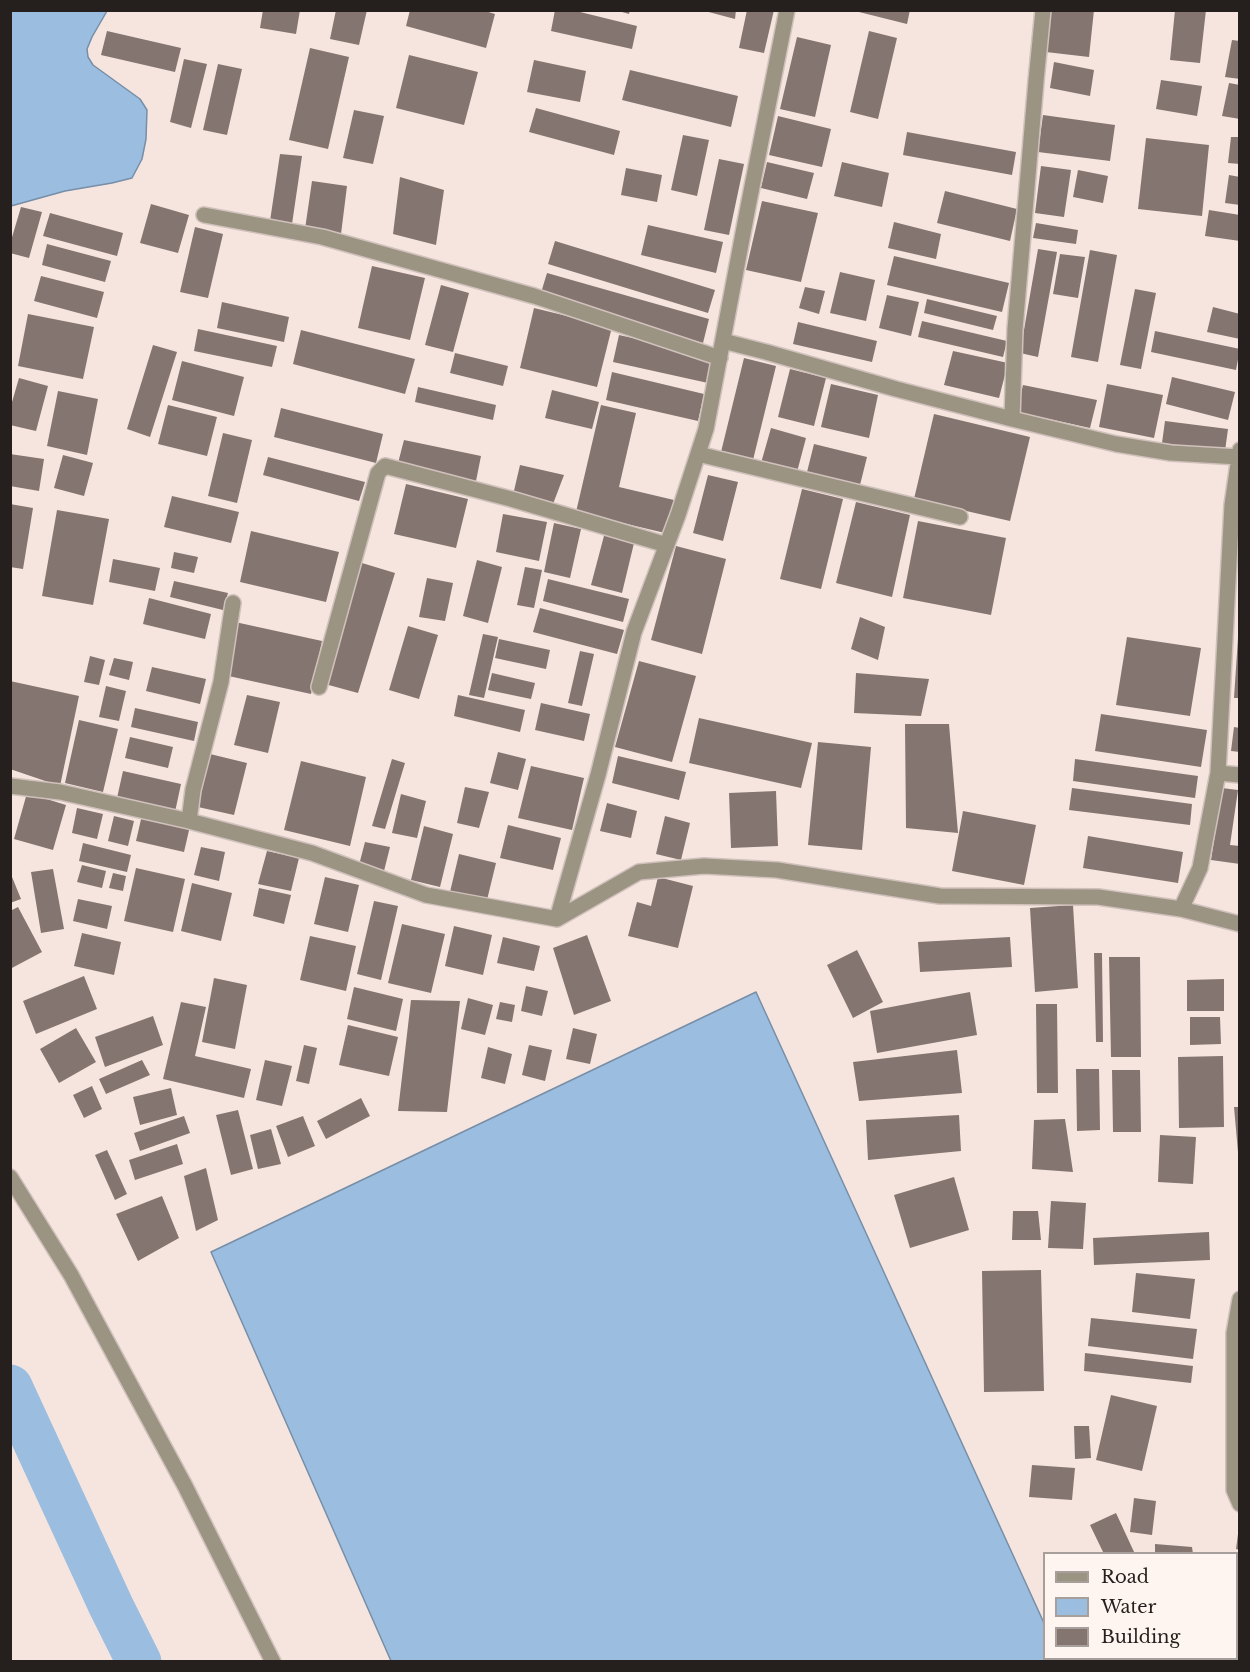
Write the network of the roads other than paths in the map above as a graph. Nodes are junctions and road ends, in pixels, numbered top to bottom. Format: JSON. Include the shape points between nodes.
{"nodes":[{"id":1,"x":787,"y":10,"type":"edge"},
{"id":2,"x":1043,"y":10,"type":"edge"},
{"id":3,"x":204,"y":215,"type":"dead end"},
{"id":4,"x":723,"y":341,"type":"junction"},
{"id":5,"x":720,"y":358,"type":"junction"},
{"id":6,"x":1012,"y":419,"type":"junction"},
{"id":7,"x":1239,"y":453,"type":"edge"},
{"id":8,"x":698,"y":454,"type":"junction"},
{"id":9,"x":960,"y":517,"type":"dead end"},
{"id":10,"x":667,"y":545,"type":"junction"},
{"id":11,"x":1233,"y":583,"type":"edge"},
{"id":12,"x":233,"y":603,"type":"dead end"},
{"id":13,"x":319,"y":687,"type":"dead end"},
{"id":14,"x":1218,"y":773,"type":"junction"},
{"id":15,"x":1239,"y":775,"type":"edge"},
{"id":16,"x":10,"y":786,"type":"edge"},
{"id":17,"x":189,"y":821,"type":"junction"},
{"id":18,"x":1181,"y":909,"type":"junction"},
{"id":19,"x":557,"y":919,"type":"junction"},
{"id":20,"x":1239,"y":924,"type":"edge"},
{"id":21,"x":10,"y":1178,"type":"edge"},
{"id":22,"x":1239,"y":1299,"type":"edge"},
{"id":23,"x":1239,"y":1504,"type":"edge"},
{"id":24,"x":273,"y":1662,"type":"edge"}],
"edges":[{"from":1,"to":4,"type":"street"},
{"from":2,"to":6,"type":"street","via":[[1015,329]]},
{"from":3,"to":5,"type":"street","via":[[322,237],[534,296]]},
{"from":4,"to":5,"type":"street"},
{"from":4,"to":6,"type":"street"},
{"from":5,"to":8,"type":"street"},
{"from":6,"to":7,"type":"street","via":[[1171,453]]},
{"from":7,"to":11,"type":"street","via":[[1232,505]]},
{"from":8,"to":9,"type":"street"},
{"from":8,"to":10,"type":"street"},
{"from":10,"to":13,"type":"street","via":[[385,466],[378,473]]},
{"from":10,"to":19,"type":"street","via":[[634,632]]},
{"from":11,"to":14,"type":"street"},
{"from":12,"to":17,"type":"street","via":[[221,682],[193,790]]},
{"from":14,"to":15,"type":"street"},
{"from":14,"to":18,"type":"street","via":[[1200,868]]},
{"from":16,"to":17,"type":"street","via":[[60,792]]},
{"from":17,"to":19,"type":"street","via":[[312,853],[426,895]]},
{"from":18,"to":19,"type":"street","via":[[1098,897],[940,896],[777,870],[704,866],[639,872]]},
{"from":18,"to":20,"type":"street"},
{"from":21,"to":24,"type":"street","via":[[82,1295],[185,1486]]},
{"from":22,"to":23,"type":"street","via":[[1234,1333],[1234,1490]]}]}
